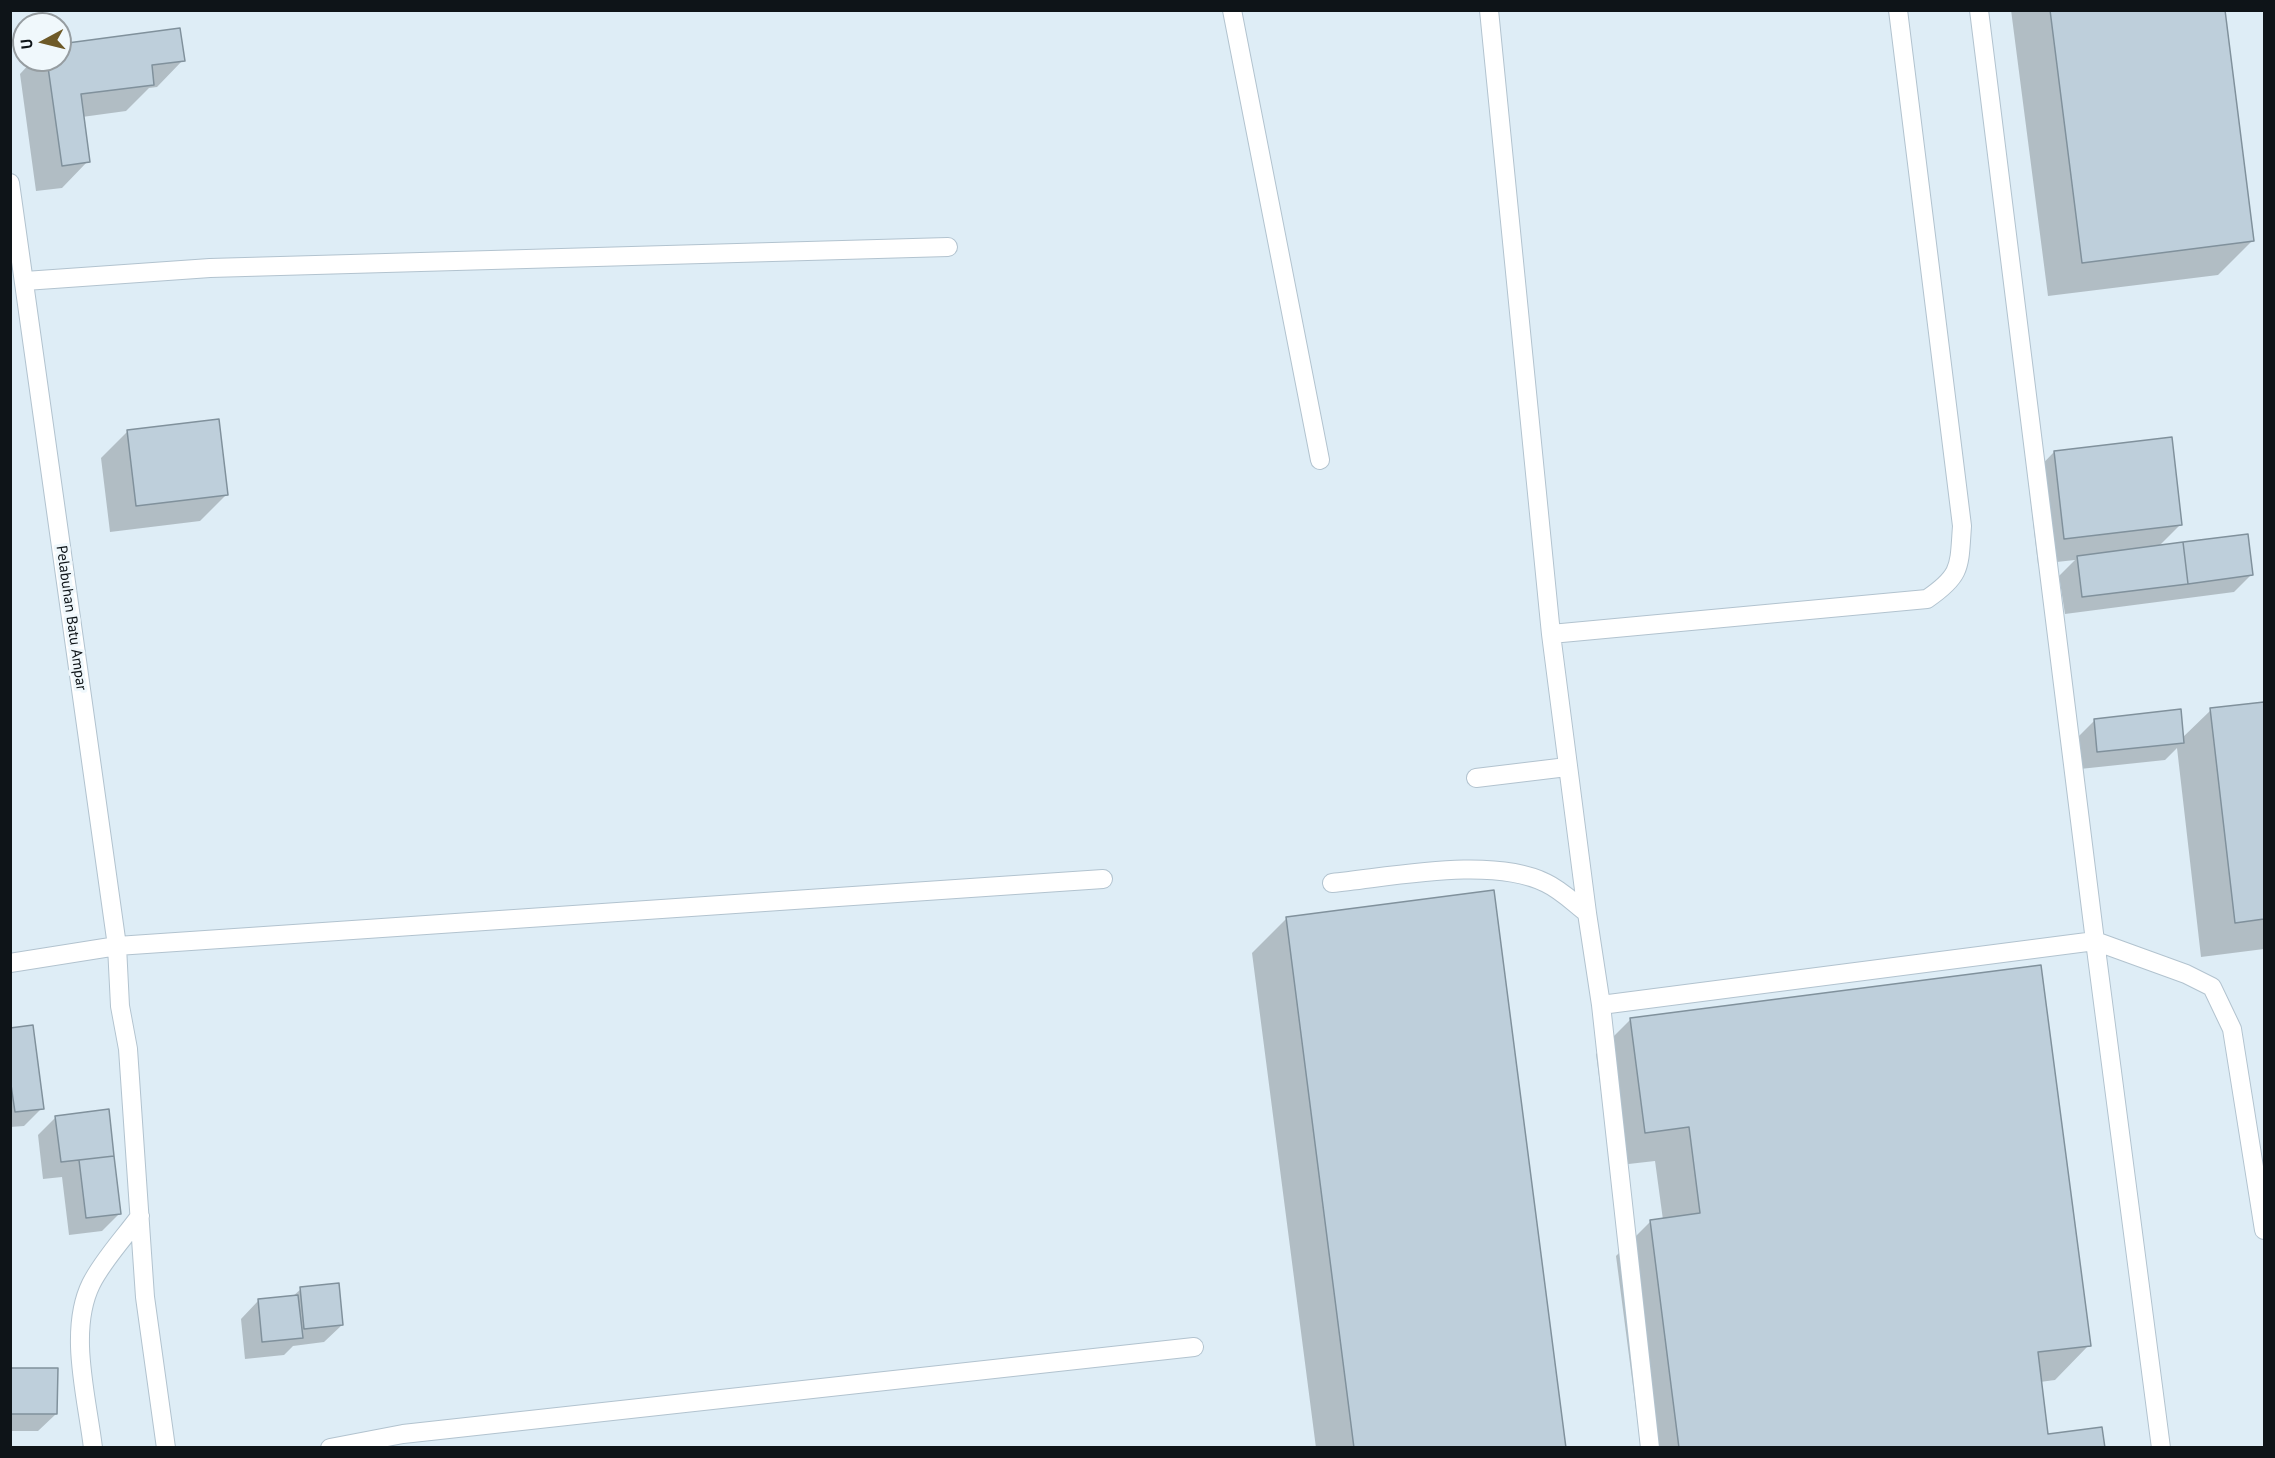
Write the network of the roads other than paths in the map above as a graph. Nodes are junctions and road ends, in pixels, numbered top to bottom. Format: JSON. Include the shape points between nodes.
{"nodes":[{"id":1,"x":1232,"y":10,"type":"edge"},
{"id":2,"x":1488,"y":10,"type":"edge"},
{"id":3,"x":1898,"y":10,"type":"edge"},
{"id":4,"x":1979,"y":10,"type":"edge"},
{"id":5,"x":10,"y":183,"type":"edge"},
{"id":6,"x":948,"y":247,"type":"dead end"},
{"id":7,"x":25,"y":281,"type":"junction"},
{"id":8,"x":1320,"y":460,"type":"dead end"},
{"id":9,"x":1551,"y":634,"type":"junction"},
{"id":10,"x":1567,"y":767,"type":"junction"},
{"id":11,"x":1476,"y":778,"type":"dead end"},
{"id":12,"x":1102,"y":879,"type":"dead end"},
{"id":13,"x":1332,"y":883,"type":"dead end"},
{"id":14,"x":1587,"y":913,"type":"junction"},
{"id":15,"x":2095,"y":941,"type":"junction"},
{"id":16,"x":117,"y":946,"type":"junction"},
{"id":17,"x":10,"y":963,"type":"edge"},
{"id":18,"x":1601,"y":1005,"type":"junction"},
{"id":19,"x":140,"y":1216,"type":"junction"},
{"id":20,"x":2265,"y":1230,"type":"edge"},
{"id":21,"x":1194,"y":1347,"type":"dead end"},
{"id":22,"x":93,"y":1448,"type":"edge"},
{"id":23,"x":166,"y":1448,"type":"edge"},
{"id":24,"x":330,"y":1448,"type":"edge"},
{"id":25,"x":1650,"y":1448,"type":"edge"},
{"id":26,"x":2161,"y":1448,"type":"edge"}],
"edges":[{"from":1,"to":8,"type":"lane"},
{"from":2,"to":9,"type":"lane"},
{"from":3,"to":9,"type":"lane","via":[[1962,526],[1959,563],[1950,583],[1927,599]]},
{"from":4,"to":15,"type":"lane"},
{"from":5,"to":7,"type":"lane","name":"Pelabuhan Batu Ampar"},
{"from":6,"to":7,"type":"lane","via":[[210,268]]},
{"from":7,"to":16,"type":"lane","name":"Pelabuhan Batu Ampar"},
{"from":9,"to":10,"type":"lane"},
{"from":10,"to":11,"type":"lane"},
{"from":10,"to":14,"type":"lane"},
{"from":12,"to":16,"type":"lane"},
{"from":13,"to":14,"type":"lane","via":[[1467,869],[1516,873],[1547,883]]},
{"from":14,"to":18,"type":"lane"},
{"from":15,"to":18,"type":"lane"},
{"from":15,"to":20,"type":"lane","via":[[2212,987],[2232,1029]]},
{"from":15,"to":26,"type":"lane"},
{"from":16,"to":17,"type":"lane"},
{"from":16,"to":19,"type":"lane","name":"Pelabuhan Batu Ampar"},
{"from":18,"to":25,"type":"lane"},
{"from":19,"to":22,"type":"lane","via":[[92,1283],[81,1312]]},
{"from":19,"to":23,"type":"lane","name":"Pelabuhan Batu Ampar","via":[[145,1297]]},
{"from":21,"to":24,"type":"lane","via":[[403,1434]]}]}
